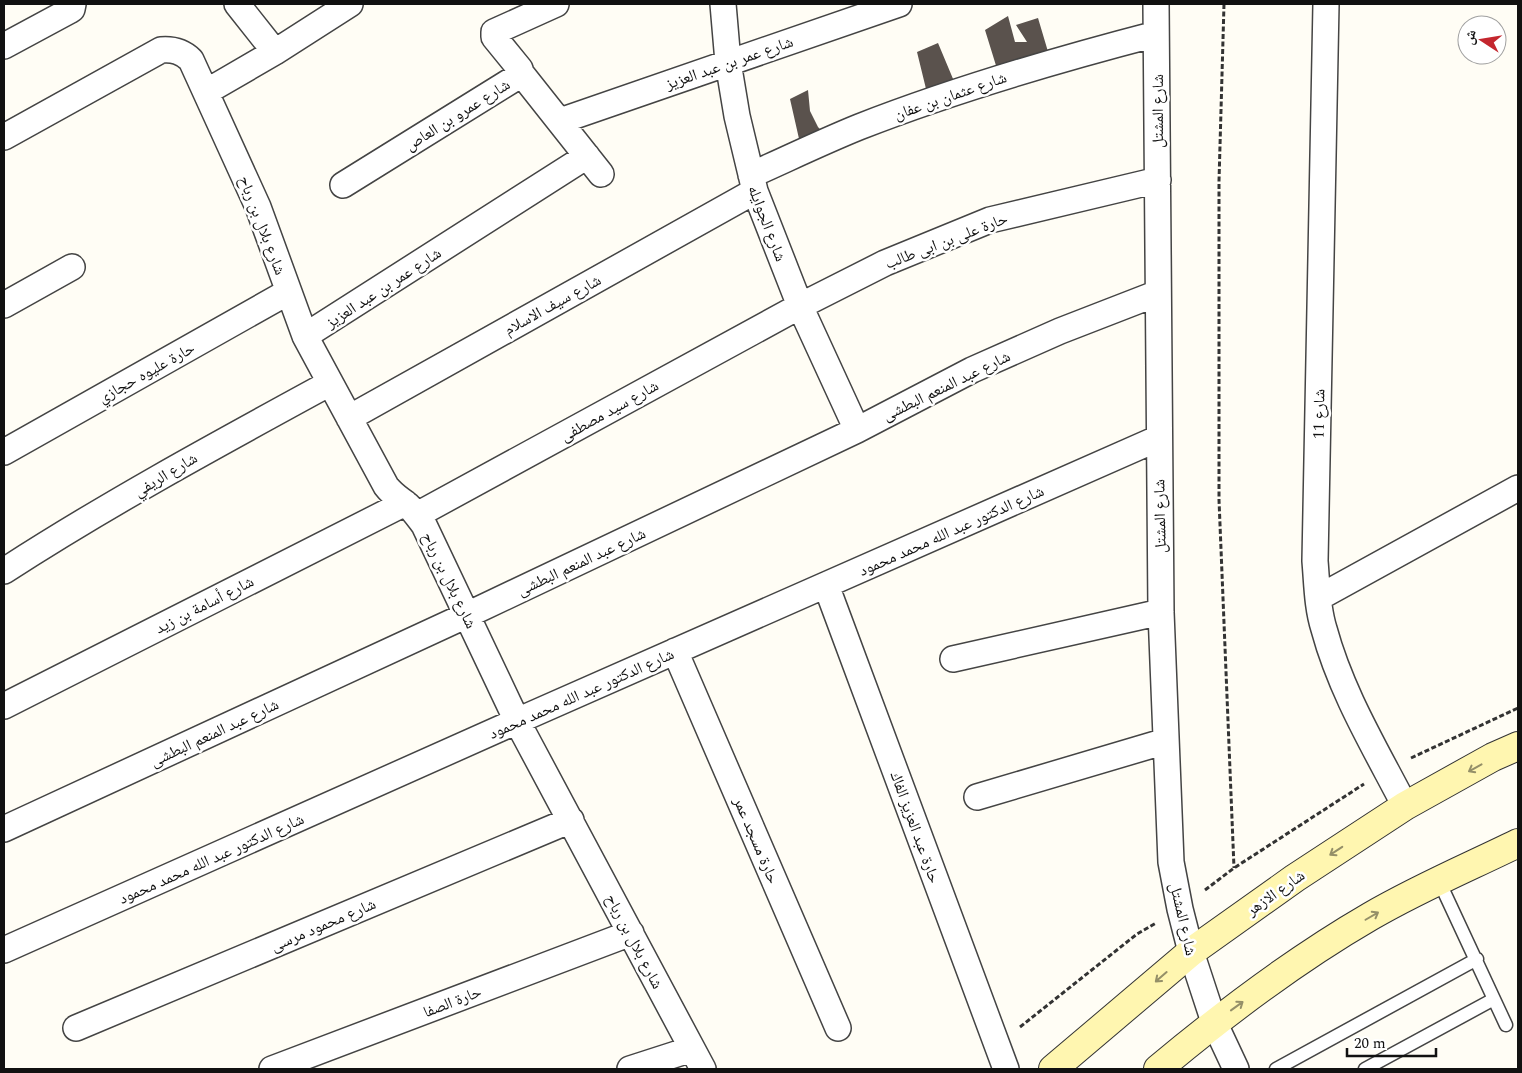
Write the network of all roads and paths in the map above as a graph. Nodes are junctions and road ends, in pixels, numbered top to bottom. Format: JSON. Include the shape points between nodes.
{"nodes":[{"id":1,"x":237,"y":4,"type":"edge"},
{"id":2,"x":350,"y":4,"type":"edge"},
{"id":3,"x":556,"y":4,"type":"edge"},
{"id":4,"x":723,"y":4,"type":"edge"},
{"id":5,"x":899,"y":4,"type":"edge"},
{"id":6,"x":1156,"y":4,"type":"edge"},
{"id":7,"x":1224,"y":4,"type":"edge"},
{"id":8,"x":1326,"y":4,"type":"edge"},
{"id":9,"x":73,"y":5,"type":"edge"},
{"id":10,"x":1156,"y":34,"type":"junction"},
{"id":11,"x":4,"y":46,"type":"edge"},
{"id":12,"x":275,"y":52,"type":"junction"},
{"id":13,"x":728,"y":62,"type":"junction"},
{"id":14,"x":521,"y":73,"type":"junction"},
{"id":15,"x":206,"y":92,"type":"junction"},
{"id":16,"x":560,"y":121,"type":"junction"},
{"id":17,"x":4,"y":137,"type":"edge"},
{"id":18,"x":1158,"y":180,"type":"junction"},
{"id":19,"x":753,"y":183,"type":"junction"},
{"id":20,"x":343,"y":184,"type":"dead end"},
{"id":21,"x":72,"y":268,"type":"dead end"},
{"id":22,"x":288,"y":292,"type":"junction"},
{"id":23,"x":1158,"y":293,"type":"junction"},
{"id":24,"x":4,"y":305,"type":"edge"},
{"id":25,"x":800,"y":306,"type":"junction"},
{"id":26,"x":305,"y":336,"type":"junction"},
{"id":27,"x":330,"y":383,"type":"junction"},
{"id":28,"x":349,"y":418,"type":"junction"},
{"id":29,"x":857,"y":430,"type":"junction"},
{"id":30,"x":1159,"y":438,"type":"junction"},
{"id":31,"x":4,"y":452,"type":"edge"},
{"id":32,"x":1518,"y":488,"type":"edge"},
{"id":33,"x":411,"y":509,"type":"junction"},
{"id":34,"x":4,"y":571,"type":"edge"},
{"id":35,"x":826,"y":585,"type":"junction"},
{"id":36,"x":1318,"y":598,"type":"junction"},
{"id":37,"x":1161,"y":612,"type":"junction"},
{"id":38,"x":467,"y":615,"type":"junction"},
{"id":39,"x":675,"y":652,"type":"junction"},
{"id":40,"x":953,"y":659,"type":"dead end"},
{"id":41,"x":4,"y":706,"type":"edge"},
{"id":42,"x":1518,"y":708,"type":"edge"},
{"id":43,"x":517,"y":721,"type":"junction"},
{"id":44,"x":1166,"y":741,"type":"junction"},
{"id":45,"x":1518,"y":746,"type":"edge"},
{"id":46,"x":1386,"y":770,"type":"junction"},
{"id":47,"x":977,"y":797,"type":"dead end"},
{"id":48,"x":1406,"y":806,"type":"junction"},
{"id":49,"x":571,"y":820,"type":"junction"},
{"id":50,"x":4,"y":829,"type":"edge"},
{"id":51,"x":1518,"y":843,"type":"edge"},
{"id":52,"x":1234,"y":868,"type":"junction"},
{"id":53,"x":1439,"y":881,"type":"junction"},
{"id":54,"x":1180,"y":909,"type":"junction"},
{"id":55,"x":631,"y":933,"type":"junction"},
{"id":56,"x":4,"y":951,"type":"edge"},
{"id":57,"x":1190,"y":952,"type":"junction"},
{"id":58,"x":1477,"y":959,"type":"junction"},
{"id":59,"x":4,"y":964,"type":"edge"},
{"id":60,"x":1494,"y":999,"type":"junction"},
{"id":61,"x":1214,"y":1022,"type":"junction"},
{"id":62,"x":1506,"y":1025,"type":"dead end"},
{"id":63,"x":76,"y":1028,"type":"dead end"},
{"id":64,"x":838,"y":1028,"type":"dead end"},
{"id":65,"x":997,"y":1045,"type":"junction"},
{"id":66,"x":698,"y":1059,"type":"edge"},
{"id":67,"x":272,"y":1069,"type":"edge"},
{"id":68,"x":630,"y":1069,"type":"edge"},
{"id":69,"x":1006,"y":1069,"type":"edge"},
{"id":70,"x":1053,"y":1069,"type":"edge"},
{"id":71,"x":1158,"y":1069,"type":"edge"},
{"id":72,"x":1236,"y":1069,"type":"edge"},
{"id":73,"x":1276,"y":1069,"type":"edge"},
{"id":74,"x":1365,"y":1069,"type":"edge"}],
"edges":[{"from":1,"to":12,"type":"street"},
{"from":2,"to":12,"type":"street"},
{"from":3,"to":14,"type":"street","name":"شارع عمرو بن العاص","via":[[494,32],[494,37]]},
{"from":4,"to":13,"type":"street","name":"شارع الجوايله"},
{"from":5,"to":13,"type":"street","name":"شارع عمر بن عبد العزيز"},
{"from":6,"to":10,"type":"street","name":"شارع المشتل"},
{"from":7,"to":52,"type":"path","via":[[1218,500]]},
{"from":8,"to":36,"type":"street","name":"شارع 11","via":[[1316,551]]},
{"from":9,"to":11,"type":"street","via":[[69,11]]},
{"from":10,"to":18,"type":"street","name":"شارع المشتل"},
{"from":10,"to":19,"type":"street","name":"شارع عثمان بن عفان","via":[[1056,60],[858,128]]},
{"from":12,"to":15,"type":"street"},
{"from":13,"to":16,"type":"street","name":"شارع عمر بن عبد العزيز"},
{"from":13,"to":19,"type":"street","name":"شارع الجوايله"},
{"from":14,"to":16,"type":"street"},
{"from":14,"to":20,"type":"street","name":"شارع عمرو بن العاص"},
{"from":15,"to":17,"type":"street","name":"شارع بلال بن رباح","via":[[191,60],[171,49],[161,50]]},
{"from":15,"to":22,"type":"street","name":"شارع بلال بن رباح","via":[[258,208]]},
{"from":16,"to":26,"type":"street","name":"شارع عمر بن عبد العزيز","via":[[594,165]]},
{"from":18,"to":23,"type":"street","name":"شارع المشتل"},
{"from":18,"to":25,"type":"street","name":"حارة على بن ابى طالب","via":[[990,220],[885,263]]},
{"from":19,"to":25,"type":"street","name":"شارع الجوايله"},
{"from":19,"to":28,"type":"street","name":"شارع سيف الاسلام"},
{"from":21,"to":24,"type":"street"},
{"from":22,"to":26,"type":"street","name":"شارع بلال بن رباح"},
{"from":22,"to":31,"type":"street","name":"حارة عليوه حجازي"},
{"from":23,"to":29,"type":"street","name":"شارع عبد المنعم البطشى","via":[[972,370]]},
{"from":23,"to":30,"type":"street","name":"شارع المشتل"},
{"from":25,"to":29,"type":"street","name":"شارع الجوايله"},
{"from":25,"to":33,"type":"street","name":"شارع سيد مصطفى"},
{"from":26,"to":27,"type":"street","name":"شارع بلال بن رباح"},
{"from":27,"to":28,"type":"street","name":"شارع بلال بن رباح"},
{"from":27,"to":34,"type":"street","name":"شارع الريفي","via":[[180,464]]},
{"from":28,"to":33,"type":"street","name":"شارع بلال بن رباح","via":[[386,486]]},
{"from":29,"to":38,"type":"street","name":"شارع عبد المنعم البطشى"},
{"from":30,"to":35,"type":"street","name":"شارع الدكتور عبد الله محمد محمود"},
{"from":30,"to":37,"type":"street","name":"شارع المشتل"},
{"from":32,"to":36,"type":"street"},
{"from":33,"to":38,"type":"street","name":"شارع بلال بن رباح","via":[[429,535]]},
{"from":33,"to":41,"type":"street","name":"شارع أسامة بن زيد"},
{"from":35,"to":39,"type":"street","name":"شارع الدكتور عبد الله محمد محمود"},
{"from":35,"to":65,"type":"street","name":"حارة عبد العزيز الفاك"},
{"from":36,"to":46,"type":"street","name":"شارع 11","via":[[1323,628],[1349,697]]},
{"from":37,"to":40,"type":"street"},
{"from":37,"to":44,"type":"street","name":"شارع المشتل"},
{"from":38,"to":43,"type":"street","name":"شارع بلال بن رباح"},
{"from":38,"to":50,"type":"street","name":"شارع عبد المنعم البطشى"},
{"from":39,"to":43,"type":"street","name":"شارع الدكتور عبد الله محمد محمود"},
{"from":39,"to":64,"type":"street","name":"حارة مسجد عمر"},
{"from":42,"to":46,"type":"path"},
{"from":43,"to":49,"type":"street","name":"شارع بلال بن رباح"},
{"from":43,"to":56,"type":"street","name":"شارع الدكتور عبد الله محمد محمود"},
{"from":44,"to":47,"type":"street"},
{"from":44,"to":54,"type":"street","name":"شارع المشتل","via":[[1171,862]]},
{"from":45,"to":48,"type":"main road","name":"شارع الازهر","one_way":true},
{"from":46,"to":48,"type":"street","name":"شارع 11"},
{"from":46,"to":52,"type":"path"},
{"from":48,"to":57,"type":"main road","name":"شارع الازهر","one_way":true,"via":[[1295,878]]},
{"from":49,"to":55,"type":"street","name":"شارع بلال بن رباح"},
{"from":49,"to":63,"type":"street","name":"شارع محمود مرسى"},
{"from":51,"to":53,"type":"main road"},
{"from":52,"to":54,"type":"path"},
{"from":53,"to":58,"type":"lane"},
{"from":61,"to":53,"type":"main road","one_way":true,"via":[[1292,966],[1372,916]]},
{"from":54,"to":57,"type":"street","name":"شارع المشتل"},
{"from":54,"to":65,"type":"path","via":[[1138,934]]},
{"from":55,"to":66,"type":"street","name":"شارع بلال بن رباح"},
{"from":55,"to":67,"type":"street","name":"حارة الصفا"},
{"from":56,"to":59,"type":"street"},
{"from":57,"to":61,"type":"street","name":"شارع المشتل"},
{"from":57,"to":70,"type":"main road","name":"شارع الازهر","one_way":true},
{"from":58,"to":60,"type":"lane"},
{"from":58,"to":73,"type":"lane"},
{"from":60,"to":62,"type":"lane"},
{"from":60,"to":74,"type":"lane"},
{"from":61,"to":71,"type":"main road"},
{"from":61,"to":72,"type":"street","name":"شارع المشتل"},
{"from":65,"to":69,"type":"street","name":"حارة عبد العزيز الفاك"},
{"from":66,"to":68,"type":"street"}]}
